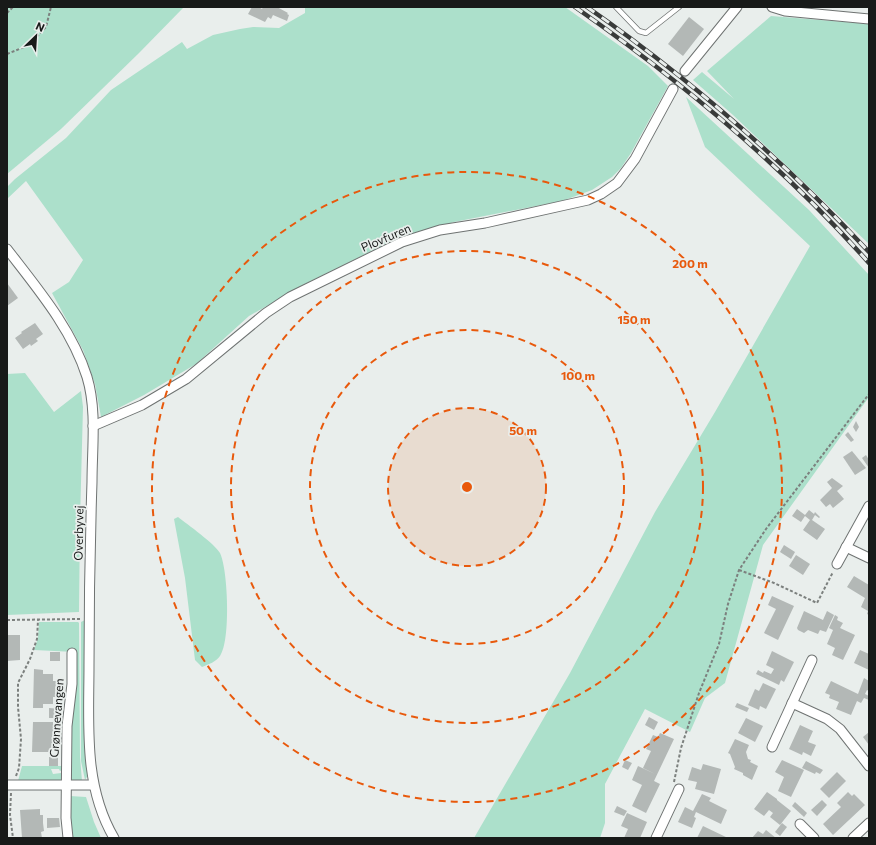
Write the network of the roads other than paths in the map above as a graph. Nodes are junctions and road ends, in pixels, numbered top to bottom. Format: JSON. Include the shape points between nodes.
{"nodes":[{"id":1,"x":616,"y":7,"type":"edge"},
{"id":2,"x":679,"y":7,"type":"edge"},
{"id":3,"x":736,"y":7,"type":"edge"},
{"id":4,"x":772,"y":7,"type":"edge"},
{"id":5,"x":869,"y":19,"type":"edge"},
{"id":6,"x":685,"y":71,"type":"tunnel mouth"},
{"id":7,"x":673,"y":88,"type":"tunnel mouth"},
{"id":8,"x":7,"y":249,"type":"edge"},
{"id":9,"x":93,"y":426,"type":"junction"},
{"id":10,"x":869,"y":506,"type":"edge"},
{"id":11,"x":846,"y":547,"type":"junction"},
{"id":12,"x":869,"y":558,"type":"edge"},
{"id":13,"x":837,"y":564,"type":"dead end"},
{"id":14,"x":72,"y":653,"type":"dead end"},
{"id":15,"x":812,"y":660,"type":"dead end"},
{"id":16,"x":792,"y":703,"type":"junction"},
{"id":17,"x":772,"y":747,"type":"dead end"},
{"id":18,"x":869,"y":766,"type":"edge"},
{"id":19,"x":66,"y":784,"type":"junction"},
{"id":20,"x":9,"y":785,"type":"edge"},
{"id":21,"x":93,"y":785,"type":"junction"},
{"id":22,"x":680,"y":789,"type":"road end"},
{"id":23,"x":869,"y":823,"type":"edge"},
{"id":24,"x":800,"y":824,"type":"dead end"},
{"id":25,"x":68,"y":838,"type":"edge"},
{"id":26,"x":114,"y":838,"type":"edge"},
{"id":27,"x":656,"y":838,"type":"edge"},
{"id":28,"x":814,"y":838,"type":"edge"},
{"id":29,"x":853,"y":838,"type":"edge"}],
"edges":[{"from":1,"to":2,"type":"lane","via":[[639,31],[646,33]]},
{"from":3,"to":6,"type":"street"},
{"from":4,"to":5,"type":"street","via":[[785,11]]},
{"from":7,"to":9,"type":"street","name":"Plovfuren","via":[[635,160],[617,183],[600,194],[588,200],[485,223],[440,230],[402,242],[290,297],[266,313],[186,379],[142,405]]},
{"from":8,"to":9,"type":"street","name":"Overbyvej","via":[[53,310],[80,360],[87,378]]},
{"from":9,"to":21,"type":"street","name":"Overbyvej","via":[[89,619],[90,758]]},
{"from":10,"to":11,"type":"street"},
{"from":11,"to":12,"type":"street"},
{"from":11,"to":13,"type":"street"},
{"from":14,"to":19,"type":"street","name":"Grønnevangen"},
{"from":15,"to":16,"type":"street"},
{"from":16,"to":17,"type":"street"},
{"from":16,"to":18,"type":"street","via":[[827,719],[840,729]]},
{"from":19,"to":20,"type":"street"},
{"from":19,"to":21,"type":"street"},
{"from":19,"to":25,"type":"street","name":"Grønnevangen"},
{"from":21,"to":26,"type":"street","name":"Overbyvej"},
{"from":22,"to":27,"type":"street"},
{"from":23,"to":29,"type":"street"},
{"from":24,"to":28,"type":"street"}]}
